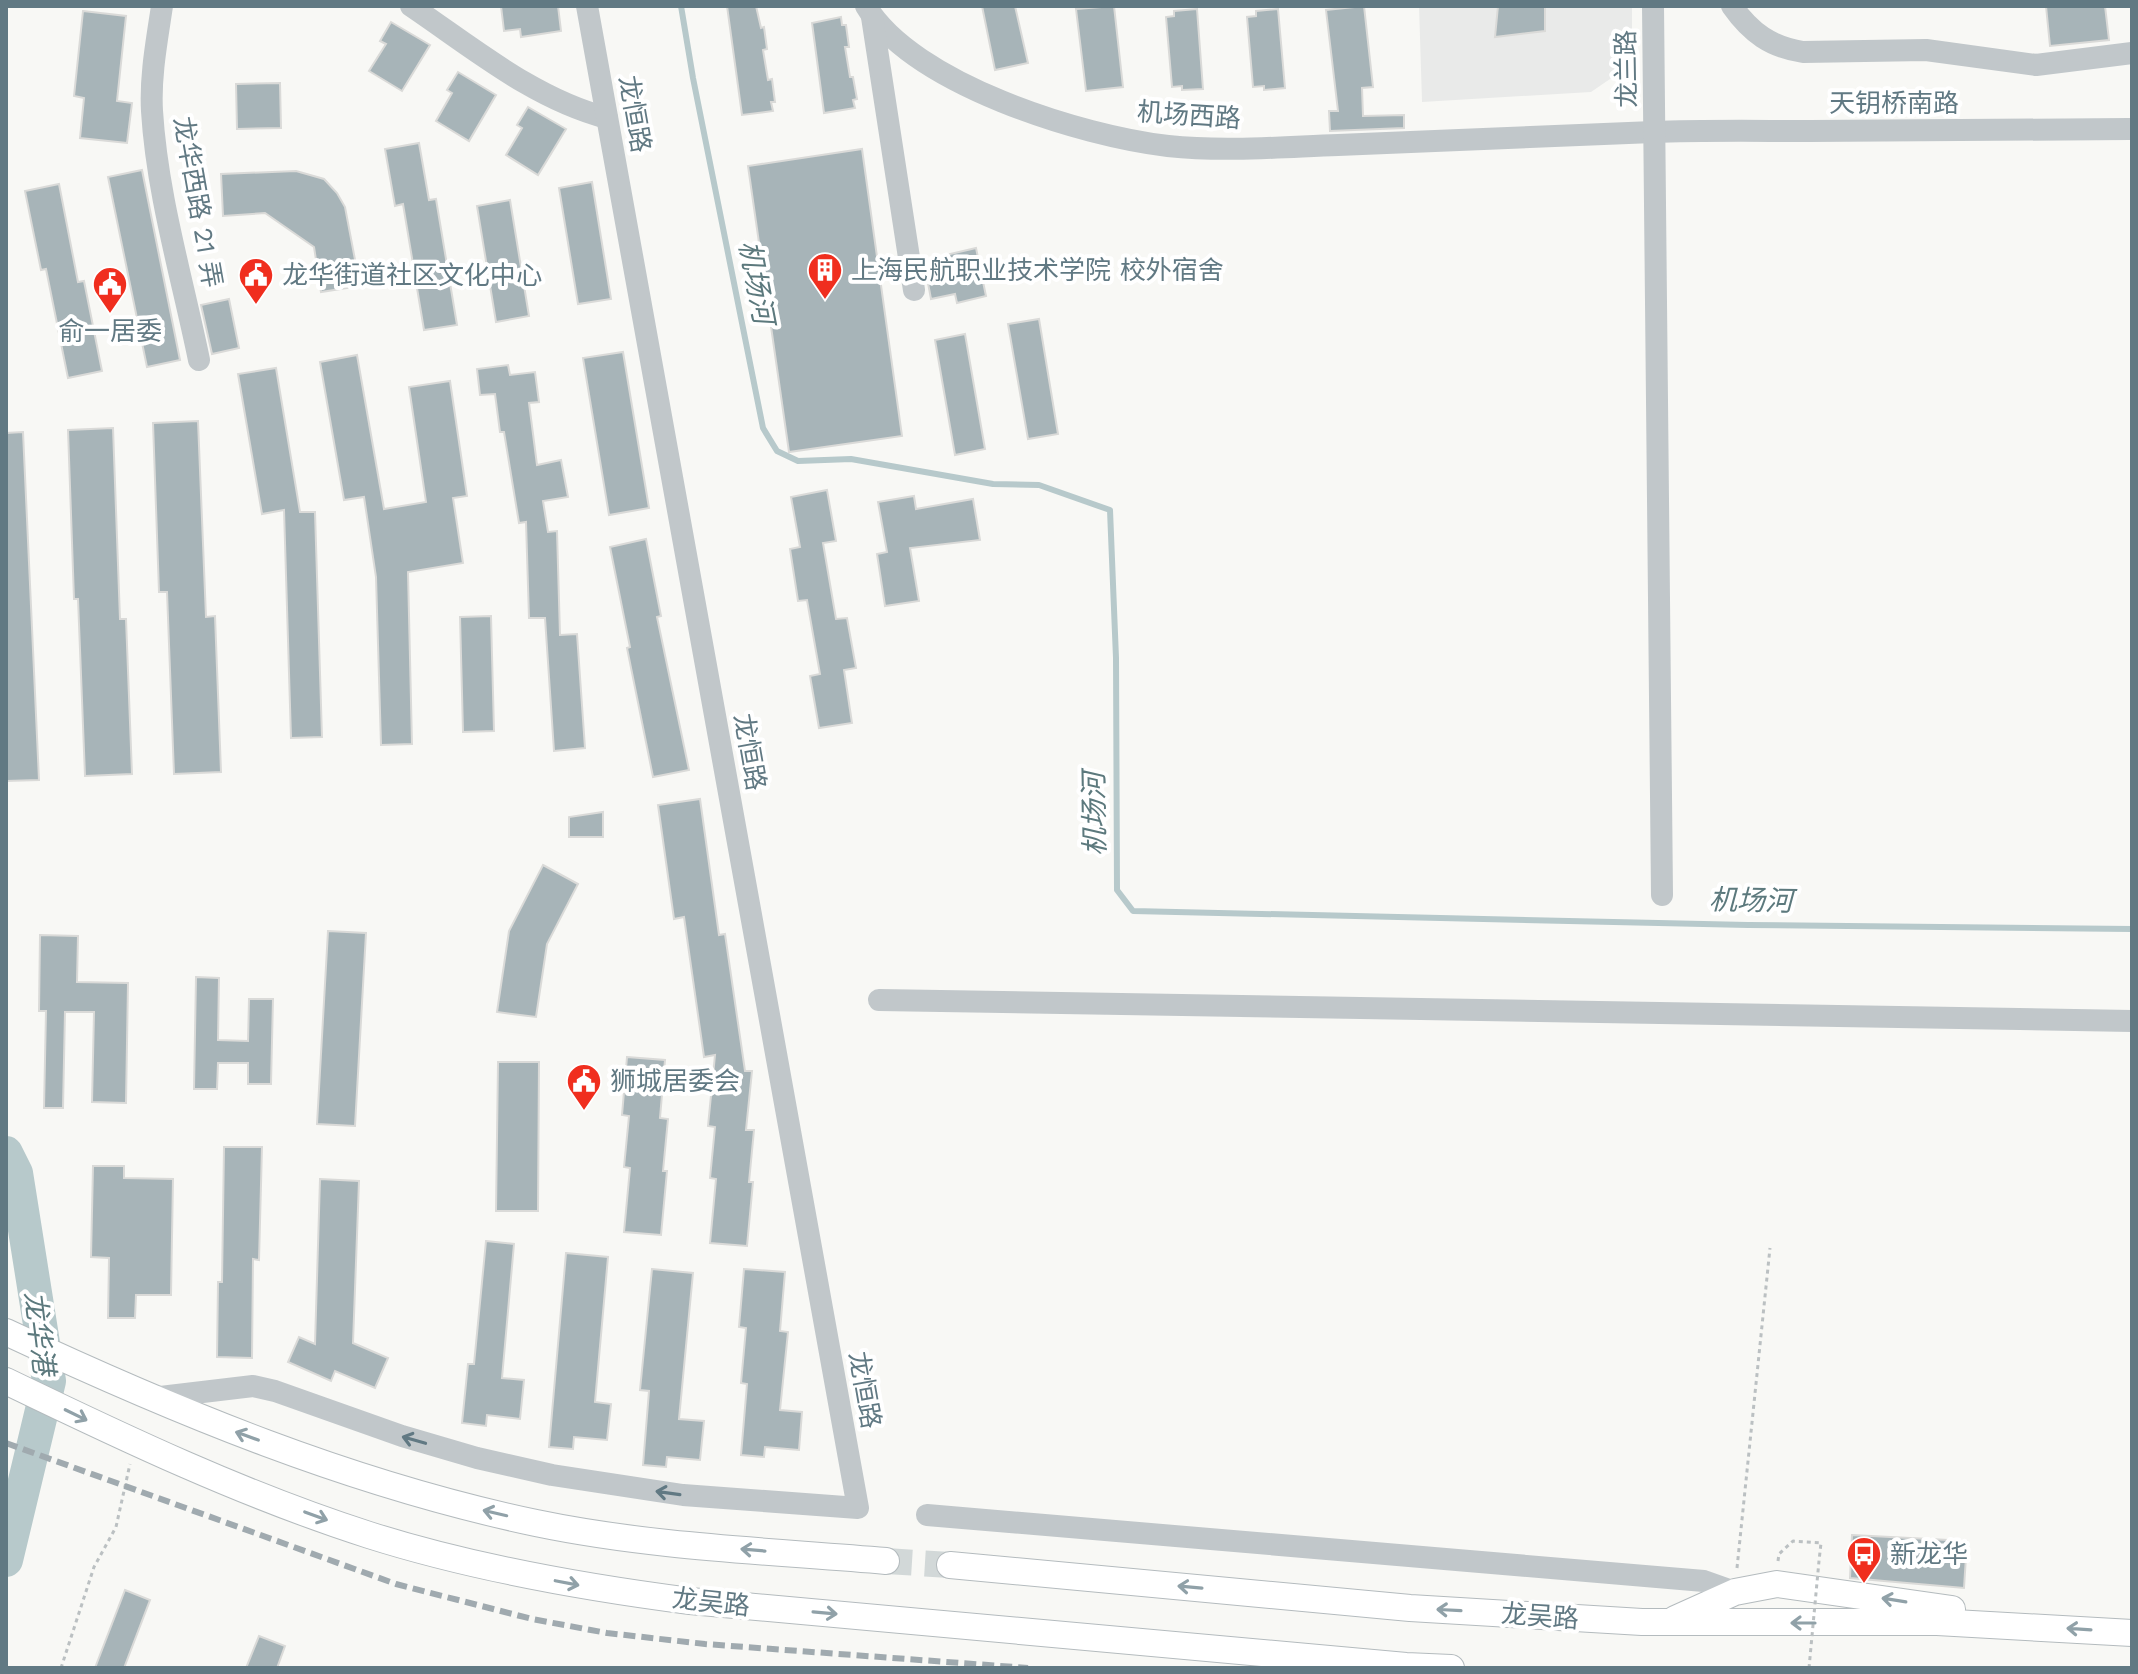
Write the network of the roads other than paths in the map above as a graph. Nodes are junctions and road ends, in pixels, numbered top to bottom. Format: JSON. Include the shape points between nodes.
{"nodes":[{"id":1,"x":162,"y":6,"type":"edge"},
{"id":2,"x":411,"y":6,"type":"edge"},
{"id":3,"x":587,"y":6,"type":"edge"},
{"id":4,"x":1653,"y":6,"type":"edge"},
{"id":5,"x":1732,"y":6,"type":"edge"},
{"id":6,"x":869,"y":11,"type":"edge"},
{"id":7,"x":2132,"y":53,"type":"edge"},
{"id":8,"x":607,"y":118,"type":"junction"},
{"id":9,"x":2132,"y":129,"type":"edge"},
{"id":10,"x":1655,"y":132,"type":"junction"},
{"id":11,"x":914,"y":290,"type":"dead end"},
{"id":12,"x":199,"y":360,"type":"dead end"},
{"id":13,"x":1662,"y":895,"type":"dead end"},
{"id":14,"x":879,"y":1000,"type":"dead end"},
{"id":15,"x":2132,"y":1021,"type":"edge"},
{"id":16,"x":6,"y":1332,"type":"edge"},
{"id":17,"x":6,"y":1381,"type":"edge"},
{"id":18,"x":152,"y":1398,"type":"junction"},
{"id":19,"x":927,"y":1515,"type":"dead end"},
{"id":20,"x":886,"y":1561,"type":"tunnel mouth"},
{"id":21,"x":950,"y":1565,"type":"tunnel mouth"},
{"id":22,"x":1735,"y":1592,"type":"junction"},
{"id":23,"x":1667,"y":1623,"type":"junction"},
{"id":24,"x":2026,"y":1625,"type":"junction"},
{"id":25,"x":2132,"y":1633,"type":"edge"},
{"id":26,"x":1451,"y":1668,"type":"edge"}],
"edges":[{"from":1,"to":12,"type":"street","name":"龙华西路 21 弄","via":[[153,75],[156,153]]},
{"from":2,"to":8,"type":"street","via":[[538,91]]},
{"from":3,"to":8,"type":"street","name":"龙恒路"},
{"from":4,"to":10,"type":"street","name":"龙兰路"},
{"from":5,"to":7,"type":"street","via":[[1767,41],[1803,52],[1926,50],[2036,65]]},
{"from":6,"to":10,"type":"street","name":"机场西路","via":[[895,41],[960,82],[1062,122],[1168,146]]},
{"from":6,"to":11,"type":"street"},
{"from":8,"to":18,"type":"street","name":"龙恒路","one_way":true,"via":[[858,1508],[683,1495],[552,1475],[402,1436],[253,1386]]},
{"from":9,"to":10,"type":"street","name":"天钥桥南路"},
{"from":10,"to":13,"type":"street","name":"龙兰路"},
{"from":14,"to":15,"type":"street"},
{"from":16,"to":18,"type":"main road"},
{"from":17,"to":26,"type":"main road","name":"龙吴路","one_way":true,"via":[[135,1443],[369,1535],[607,1590]]},
{"from":20,"to":18,"type":"main road","one_way":true,"via":[[616,1537],[538,1523],[384,1484]]},
{"from":19,"to":22,"type":"street","via":[[1704,1581]]},
{"from":23,"to":21,"type":"main road","name":"龙吴路","one_way":true,"via":[[1410,1608]]},
{"from":22,"to":23,"type":"main road"},
{"from":24,"to":22,"type":"main road","one_way":true,"via":[[1960,1610],[1777,1584]]},
{"from":24,"to":23,"type":"main road","name":"龙吴路","one_way":true},
{"from":25,"to":24,"type":"main road","name":"龙吴路","one_way":true}]}
